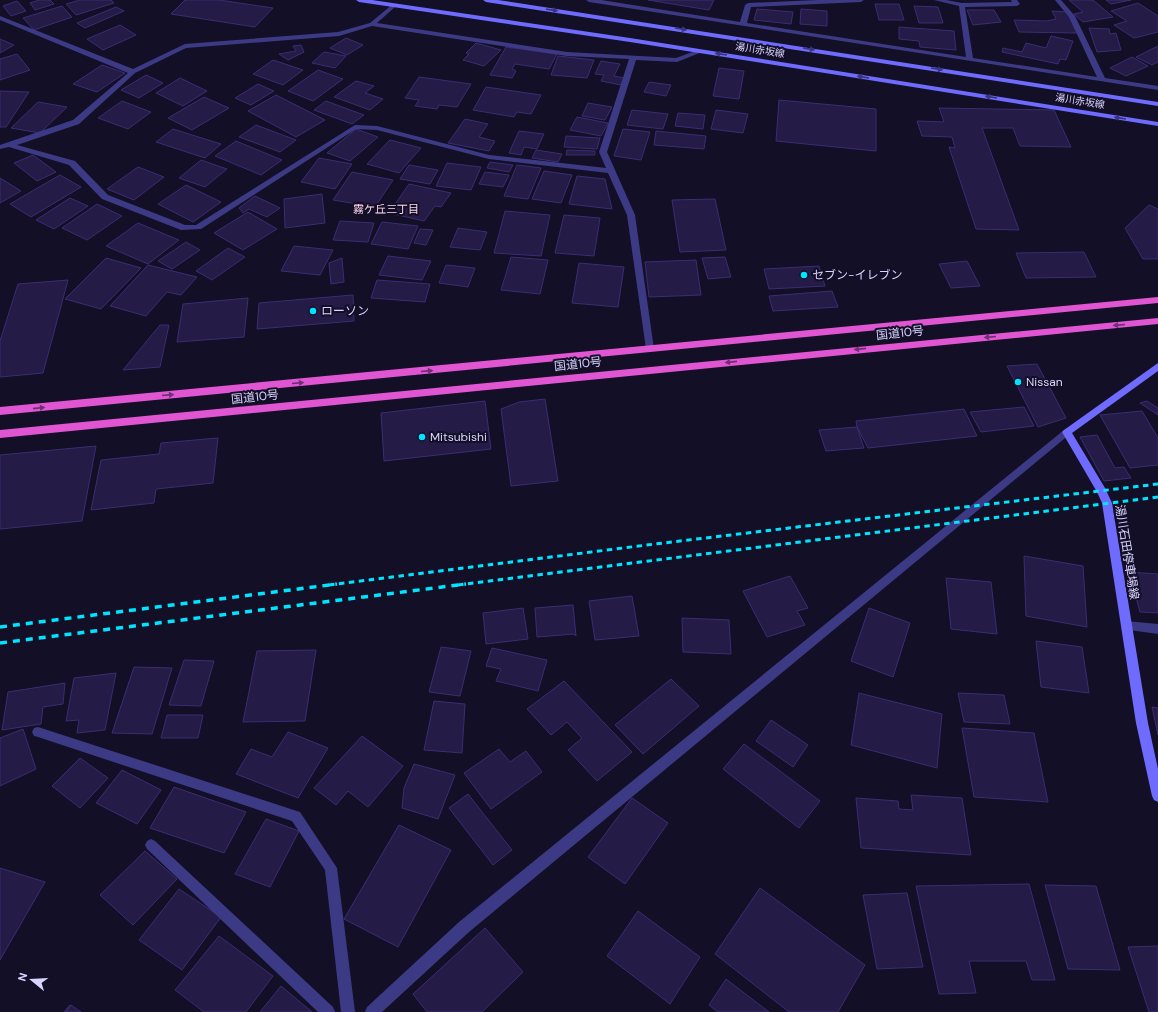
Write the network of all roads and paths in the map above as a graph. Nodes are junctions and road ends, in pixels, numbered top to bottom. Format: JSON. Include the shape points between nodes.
{"nodes":[{"id":1,"x":359,"y":0,"type":"edge"},
{"id":2,"x":486,"y":0,"type":"edge"},
{"id":3,"x":588,"y":0,"type":"edge"},
{"id":4,"x":861,"y":0,"type":"edge"},
{"id":5,"x":937,"y":0,"type":"edge"},
{"id":6,"x":1014,"y":0,"type":"edge"},
{"id":7,"x":1058,"y":0,"type":"edge"},
{"id":8,"x":962,"y":5,"type":"junction"},
{"id":9,"x":393,"y":6,"type":"junction"},
{"id":10,"x":0,"y":18,"type":"edge"},
{"id":11,"x":372,"y":24,"type":"junction"},
{"id":12,"x":743,"y":24,"type":"junction"},
{"id":13,"x":700,"y":51,"type":"junction"},
{"id":14,"x":633,"y":58,"type":"junction"},
{"id":15,"x":970,"y":59,"type":"junction"},
{"id":16,"x":133,"y":72,"type":"junction"},
{"id":17,"x":1102,"y":80,"type":"junction"},
{"id":18,"x":1158,"y":88,"type":"edge"},
{"id":19,"x":1158,"y":104,"type":"edge"},
{"id":20,"x":1158,"y":124,"type":"edge"},
{"id":21,"x":9,"y":145,"type":"junction"},
{"id":22,"x":0,"y":147,"type":"edge"},
{"id":23,"x":612,"y":172,"type":"junction"},
{"id":24,"x":1158,"y":300,"type":"edge"},
{"id":25,"x":1158,"y":321,"type":"edge"},
{"id":26,"x":650,"y":349,"type":"junction"},
{"id":27,"x":1158,"y":366,"type":"edge"},
{"id":28,"x":0,"y":411,"type":"edge"},
{"id":29,"x":1067,"y":432,"type":"junction"},
{"id":30,"x":0,"y":434,"type":"edge"},
{"id":31,"x":1126,"y":626,"type":"junction"},
{"id":32,"x":1158,"y":629,"type":"edge"},
{"id":33,"x":38,"y":732,"type":"dead end"},
{"id":34,"x":1158,"y":796,"type":"edge"},
{"id":35,"x":151,"y":845,"type":"dead end"},
{"id":36,"x":328,"y":1012,"type":"edge"},
{"id":37,"x":348,"y":1012,"type":"edge"},
{"id":38,"x":372,"y":1012,"type":"edge"}],
"edges":[{"from":1,"to":9,"type":"main road","name":"湯川赤坂線"},
{"from":2,"to":19,"type":"main road","name":"湯川赤坂線","one_way":true},
{"from":3,"to":12,"type":"street"},
{"from":4,"to":12,"type":"street","via":[[748,6]]},
{"from":5,"to":8,"type":"street"},
{"from":6,"to":8,"type":"street","via":[[1017,4]]},
{"from":7,"to":17,"type":"street","via":[[1072,16]]},
{"from":8,"to":15,"type":"street"},
{"from":9,"to":11,"type":"street"},
{"from":9,"to":13,"type":"main road","name":"湯川赤坂線"},
{"from":10,"to":16,"type":"street"},
{"from":11,"to":14,"type":"street","via":[[567,54]]},
{"from":11,"to":16,"type":"street","via":[[339,34],[185,46]]},
{"from":12,"to":15,"type":"street"},
{"from":13,"to":14,"type":"street","via":[[677,60]]},
{"from":20,"to":13,"type":"main road","name":"湯川赤坂線","one_way":true},
{"from":14,"to":23,"type":"street","via":[[603,152]]},
{"from":15,"to":17,"type":"street"},
{"from":16,"to":21,"type":"street","via":[[76,122]]},
{"from":17,"to":18,"type":"street"},
{"from":21,"to":22,"type":"street"},
{"from":21,"to":23,"type":"street","via":[[72,163],[105,197],[184,228],[198,227],[355,127],[377,128],[489,157]]},
{"from":23,"to":26,"type":"street","via":[[631,215]]},
{"from":24,"to":26,"type":"highway","name":"国道10号"},
{"from":25,"to":30,"type":"highway","name":"国道10号","one_way":true},
{"from":28,"to":26,"type":"highway","name":"国道10号","one_way":true},
{"from":27,"to":29,"type":"main road"},
{"from":29,"to":31,"type":"main road","name":"湯川石田停車場線","via":[[1107,504]]},
{"from":29,"to":38,"type":"street","via":[[464,927]]},
{"from":31,"to":32,"type":"street"},
{"from":31,"to":34,"type":"main road","name":"湯川石田停車場線","via":[[1142,723]]},
{"from":33,"to":37,"type":"street","via":[[296,816],[331,868]]},
{"from":35,"to":36,"type":"street"}]}
